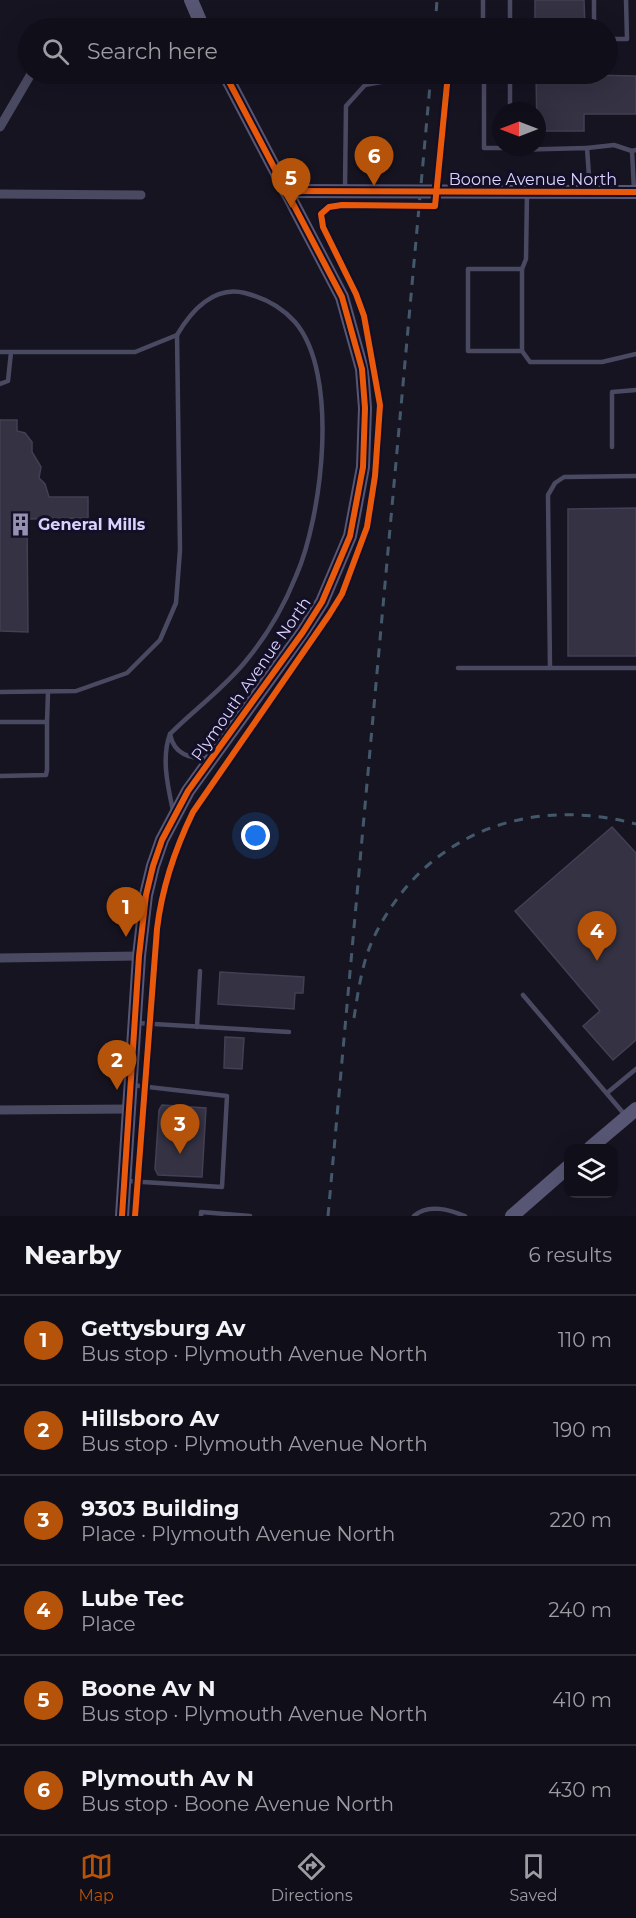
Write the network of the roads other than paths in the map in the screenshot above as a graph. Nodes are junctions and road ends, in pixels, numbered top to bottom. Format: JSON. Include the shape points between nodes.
{"nodes":[{"id":1,"x":191,"y":0,"type":"edge"},
{"id":2,"x":483,"y":0,"type":"edge"},
{"id":3,"x":510,"y":0,"type":"edge"},
{"id":4,"x":594,"y":0,"type":"edge"},
{"id":5,"x":626,"y":0,"type":"edge"},
{"id":6,"x":198,"y":18,"type":"edge"},
{"id":7,"x":483,"y":18,"type":"edge"},
{"id":8,"x":510,"y":18,"type":"edge"},
{"id":9,"x":594,"y":18,"type":"edge"},
{"id":10,"x":618,"y":39,"type":"edge"},
{"id":11,"x":25,"y":84,"type":"edge"},
{"id":12,"x":230,"y":84,"type":"edge"},
{"id":13,"x":370,"y":84,"type":"edge"},
{"id":14,"x":484,"y":84,"type":"edge"},
{"id":15,"x":510,"y":84,"type":"edge"},
{"id":16,"x":510,"y":102,"type":"edge"},
{"id":17,"x":0,"y":124,"type":"edge"},
{"id":18,"x":492,"y":148,"type":"edge"},
{"id":19,"x":546,"y":148,"type":"edge"},
{"id":20,"x":588,"y":148,"type":"junction"},
{"id":21,"x":634,"y":151,"type":"edge"},
{"id":22,"x":286,"y":191,"type":"junction"},
{"id":23,"x":527,"y":191,"type":"junction"},
{"id":24,"x":345,"y":192,"type":"junction"},
{"id":25,"x":635,"y":192,"type":"edge"},
{"id":26,"x":590,"y":193,"type":"junction"},
{"id":27,"x":0,"y":194,"type":"edge"},
{"id":28,"x":141,"y":195,"type":"dead end"},
{"id":29,"x":522,"y":269,"type":"junction"},
{"id":30,"x":177,"y":335,"type":"junction"},
{"id":31,"x":522,"y":351,"type":"junction"},
{"id":32,"x":0,"y":352,"type":"edge"},
{"id":33,"x":11,"y":352,"type":"junction"},
{"id":34,"x":636,"y":354,"type":"edge"},
{"id":35,"x":0,"y":384,"type":"edge"},
{"id":36,"x":636,"y":390,"type":"edge"},
{"id":37,"x":612,"y":447,"type":"dead end"},
{"id":38,"x":636,"y":476,"type":"edge"},
{"id":39,"x":550,"y":668,"type":"junction"},
{"id":40,"x":636,"y":668,"type":"edge"},
{"id":41,"x":458,"y":669,"type":"dead end"},
{"id":42,"x":0,"y":692,"type":"edge"},
{"id":43,"x":48,"y":692,"type":"junction"},
{"id":44,"x":0,"y":722,"type":"edge"},
{"id":45,"x":47,"y":722,"type":"junction"},
{"id":46,"x":170,"y":734,"type":"junction"},
{"id":47,"x":211,"y":759,"type":"junction"},
{"id":48,"x":0,"y":776,"type":"edge"},
{"id":49,"x":174,"y":814,"type":"junction"},
{"id":50,"x":139,"y":956,"type":"junction"},
{"id":51,"x":0,"y":958,"type":"edge"},
{"id":52,"x":200,"y":971,"type":"dead end"},
{"id":53,"x":523,"y":995,"type":"dead end"},
{"id":54,"x":135,"y":1023,"type":"junction"},
{"id":55,"x":198,"y":1027,"type":"junction"},
{"id":56,"x":289,"y":1032,"type":"dead end"},
{"id":57,"x":636,"y":1069,"type":"edge"},
{"id":58,"x":130,"y":1085,"type":"junction"},
{"id":59,"x":607,"y":1093,"type":"junction"},
{"id":60,"x":129,"y":1109,"type":"junction"},
{"id":61,"x":0,"y":1110,"type":"edge"},
{"id":62,"x":631,"y":1113,"type":"edge"},
{"id":63,"x":596,"y":1144,"type":"edge"},
{"id":64,"x":564,"y":1170,"type":"edge"},
{"id":65,"x":125,"y":1181,"type":"junction"},
{"id":66,"x":123,"y":1216,"type":"edge"},
{"id":67,"x":201,"y":1216,"type":"edge"},
{"id":68,"x":250,"y":1216,"type":"edge"},
{"id":69,"x":414,"y":1216,"type":"edge"},
{"id":70,"x":465,"y":1216,"type":"edge"},
{"id":71,"x":512,"y":1216,"type":"edge"}],
"edges":[{"from":1,"to":6,"type":"street"},
{"from":2,"to":7,"type":"lane"},
{"from":3,"to":8,"type":"lane"},
{"from":4,"to":9,"type":"lane"},
{"from":5,"to":10,"type":"lane","via":[[627,39]]},
{"from":11,"to":17,"type":"street"},
{"from":12,"to":22,"type":"street","name":"Plymouth Avenue North"},
{"from":13,"to":24,"type":"lane","via":[[346,106]]},
{"from":14,"to":18,"type":"lane","via":[[484,148]]},
{"from":15,"to":16,"type":"lane"},
{"from":19,"to":20,"type":"lane"},
{"from":20,"to":21,"type":"lane","via":[[614,145]]},
{"from":20,"to":26,"type":"lane"},
{"from":21,"to":25,"type":"lane"},
{"from":22,"to":24,"type":"street","name":"Boone Avenue North"},
{"from":22,"to":47,"type":"street","name":"Plymouth Avenue North","via":[[342,297],[354,334],[365,408],[363,467],[350,536],[322,602]]},
{"from":23,"to":24,"type":"street","name":"Boone Avenue North"},
{"from":23,"to":26,"type":"street","name":"Boone Avenue North"},
{"from":23,"to":29,"type":"lane","via":[[526,259]]},
{"from":25,"to":26,"type":"street","name":"Boone Avenue North"},
{"from":27,"to":28,"type":"street"},
{"from":29,"to":31,"type":"lane"},
{"from":29,"to":31,"type":"lane","via":[[468,269],[468,351]]},
{"from":30,"to":33,"type":"lane","via":[[135,352]]},
{"from":30,"to":43,"type":"lane","via":[[180,550],[176,603],[160,640],[127,673],[76,691]]},
{"from":30,"to":46,"type":"lane","via":[[199,305],[218,294],[239,291],[278,306],[296,323],[308,343],[322,420],[322,443],[312,532],[277,614],[245,662]]},
{"from":31,"to":34,"type":"lane","via":[[530,362],[602,362]]},
{"from":32,"to":33,"type":"lane"},
{"from":33,"to":35,"type":"lane","via":[[8,381]]},
{"from":36,"to":37,"type":"lane","via":[[612,392]]},
{"from":38,"to":39,"type":"lane","via":[[564,477],[548,495]]},
{"from":39,"to":40,"type":"lane"},
{"from":39,"to":41,"type":"lane"},
{"from":42,"to":43,"type":"lane"},
{"from":43,"to":45,"type":"lane"},
{"from":44,"to":45,"type":"lane"},
{"from":45,"to":48,"type":"lane","via":[[46,775]]},
{"from":46,"to":47,"type":"lane","via":[[180,752],[190,758]]},
{"from":46,"to":49,"type":"lane","via":[[165,757]]},
{"from":47,"to":49,"type":"street","name":"Plymouth Avenue North"},
{"from":49,"to":50,"type":"street","name":"Plymouth Avenue North","via":[[146,895]]},
{"from":50,"to":51,"type":"street"},
{"from":50,"to":54,"type":"street","name":"Plymouth Avenue North"},
{"from":52,"to":55,"type":"lane"},
{"from":53,"to":59,"type":"lane"},
{"from":54,"to":55,"type":"lane"},
{"from":54,"to":58,"type":"street","name":"Plymouth Avenue North"},
{"from":55,"to":56,"type":"lane"},
{"from":57,"to":59,"type":"lane"},
{"from":58,"to":60,"type":"street","name":"Plymouth Avenue North"},
{"from":58,"to":65,"type":"lane","via":[[226,1096],[222,1187]]},
{"from":59,"to":62,"type":"lane"},
{"from":60,"to":61,"type":"street"},
{"from":60,"to":65,"type":"street","name":"Plymouth Avenue North"},
{"from":62,"to":63,"type":"street"},
{"from":64,"to":71,"type":"street"},
{"from":65,"to":66,"type":"street","name":"Plymouth Avenue North"},
{"from":67,"to":68,"type":"lane","via":[[201,1212]]},
{"from":69,"to":70,"type":"lane","via":[[433,1208]]}]}
